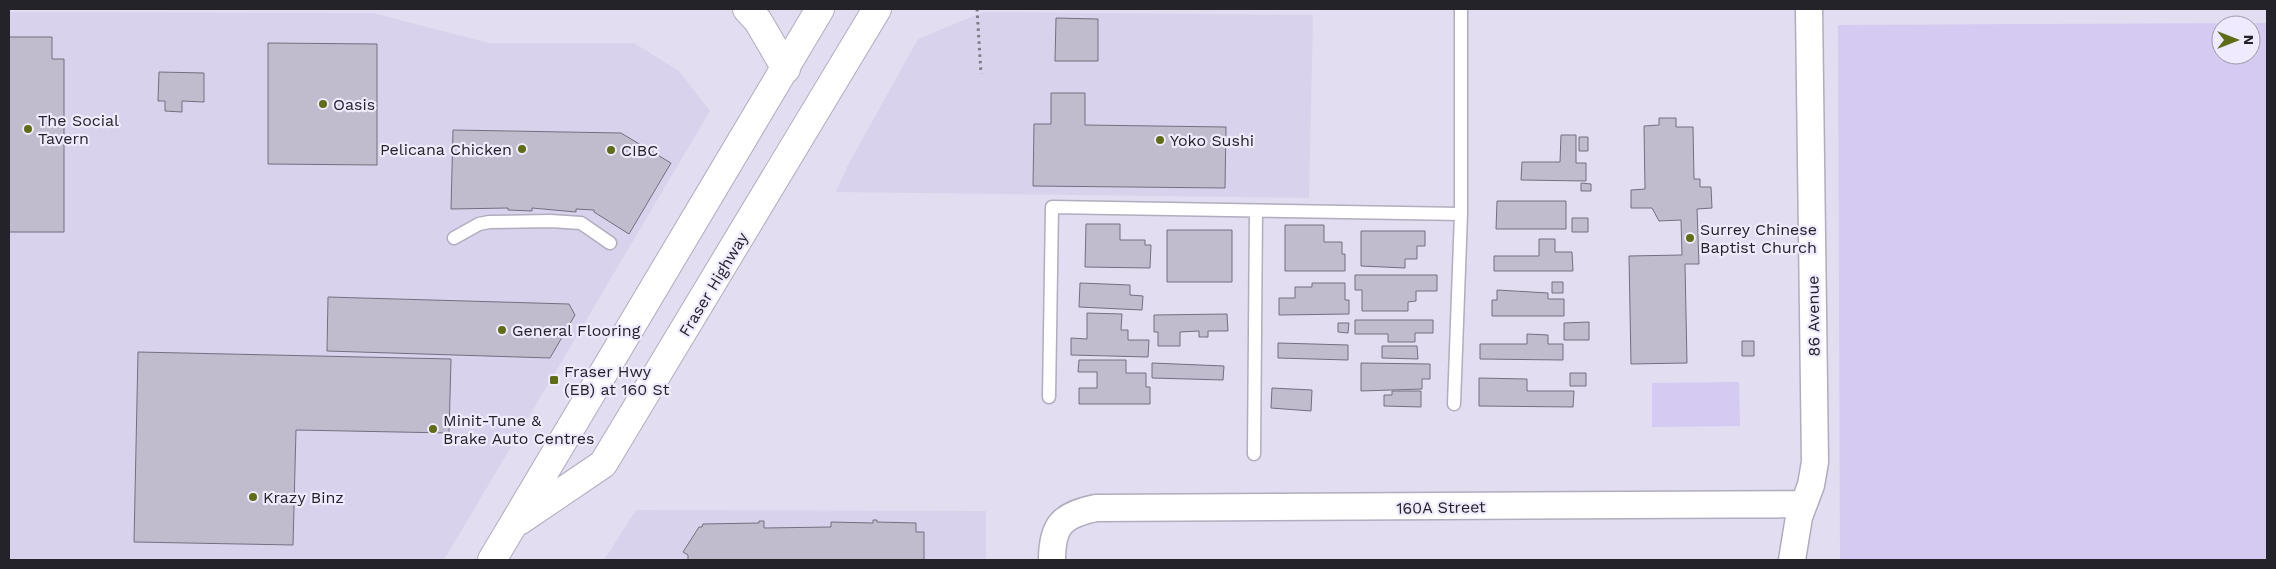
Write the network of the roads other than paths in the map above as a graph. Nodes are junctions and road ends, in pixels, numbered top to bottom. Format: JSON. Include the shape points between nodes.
{"nodes":[{"id":1,"x":747,"y":9,"type":"edge"},
{"id":2,"x":820,"y":9,"type":"edge"},
{"id":3,"x":877,"y":9,"type":"edge"},
{"id":4,"x":1461,"y":9,"type":"edge"},
{"id":5,"x":1809,"y":9,"type":"edge"},
{"id":6,"x":786,"y":69,"type":"junction"},
{"id":7,"x":1256,"y":211,"type":"junction"},
{"id":8,"x":1461,"y":214,"type":"junction"},
{"id":9,"x":454,"y":238,"type":"dead end"},
{"id":10,"x":610,"y":243,"type":"dead end"},
{"id":11,"x":1050,"y":397,"type":"dead end"},
{"id":12,"x":1454,"y":404,"type":"dead end"},
{"id":13,"x":1254,"y":454,"type":"dead end"},
{"id":14,"x":1804,"y":504,"type":"junction"},
{"id":15,"x":513,"y":525,"type":"junction"},
{"id":16,"x":492,"y":560,"type":"edge"},
{"id":17,"x":1052,"y":560,"type":"edge"},
{"id":18,"x":1792,"y":560,"type":"edge"}],
"edges":[{"from":1,"to":6,"type":"main road","via":[[758,21]]},
{"from":2,"to":6,"type":"main road","name":"Fraser Highway"},
{"from":3,"to":15,"type":"main road","name":"Fraser Highway","via":[[603,464]]},
{"from":4,"to":8,"type":"lane"},
{"from":5,"to":14,"type":"street","name":"86 Avenue","via":[[1815,462]]},
{"from":6,"to":15,"type":"main road","name":"Fraser Highway"},
{"from":7,"to":8,"type":"lane"},
{"from":7,"to":11,"type":"lane","via":[[1052,207]]},
{"from":7,"to":13,"type":"lane"},
{"from":8,"to":12,"type":"lane"},
{"from":9,"to":10,"type":"lane","via":[[489,222],[550,221],[581,223]]},
{"from":14,"to":17,"type":"street","name":"160A Street","via":[[1240,509],[1112,507],[1071,514],[1055,532]]},
{"from":14,"to":18,"type":"street","name":"86 Avenue"},
{"from":15,"to":16,"type":"main road","name":"Fraser Highway"}]}
